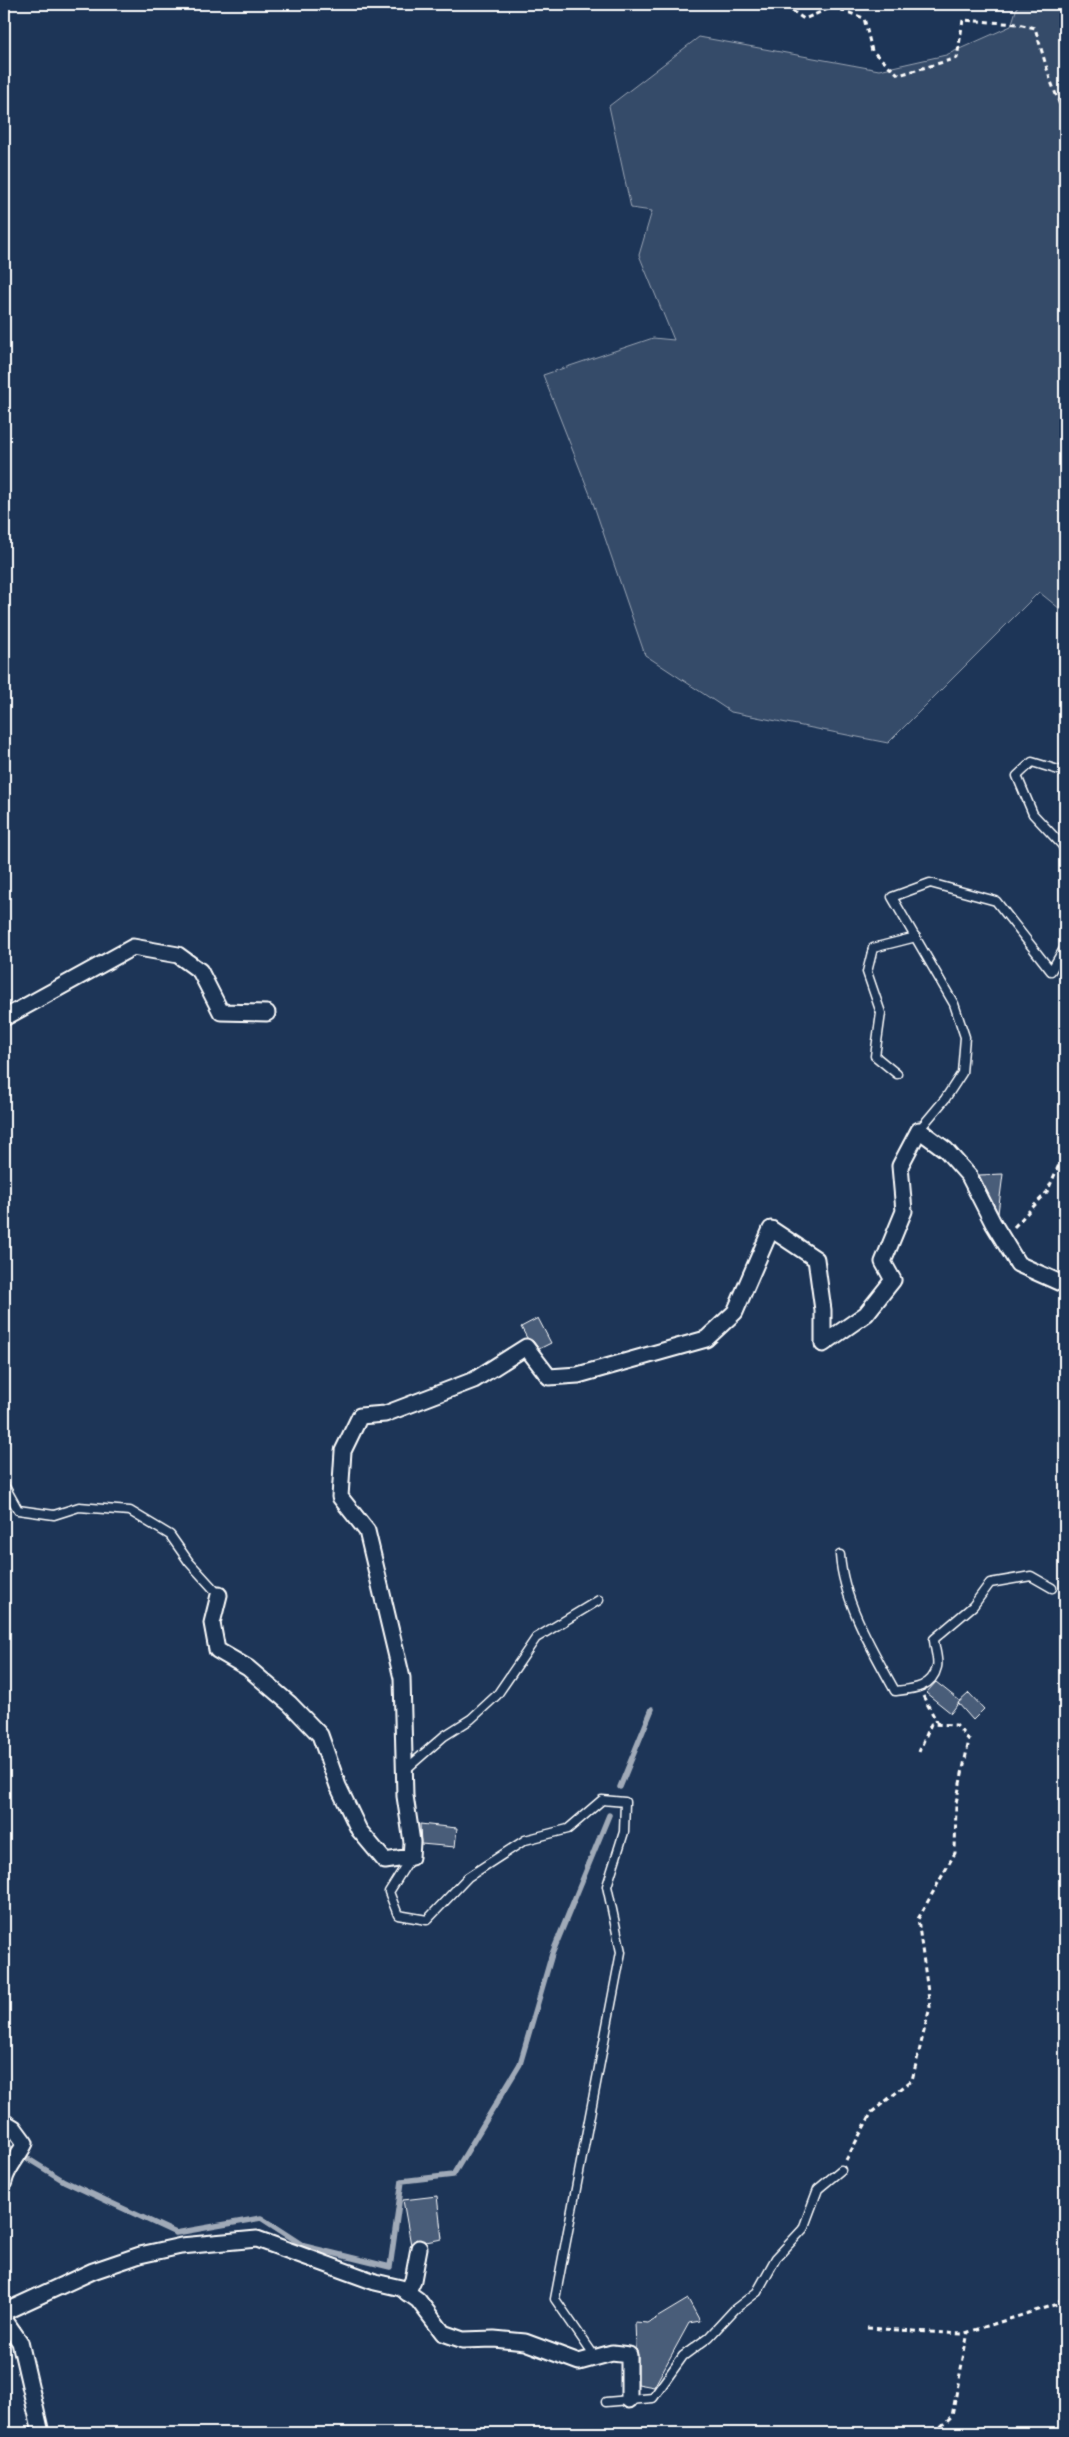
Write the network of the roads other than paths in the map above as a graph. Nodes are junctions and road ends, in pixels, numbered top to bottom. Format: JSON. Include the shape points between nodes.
{"nodes":[{"id":1,"x":1065,"y":772,"type":"edge"},
{"id":2,"x":1065,"y":851,"type":"edge"},
{"id":3,"x":916,"y":937,"type":"junction"},
{"id":4,"x":1065,"y":947,"type":"edge"},
{"id":5,"x":267,"y":1013,"type":"dead end"},
{"id":6,"x":4,"y":1018,"type":"edge"},
{"id":7,"x":897,"y":1074,"type":"dead end"},
{"id":8,"x":919,"y":1130,"type":"junction"},
{"id":9,"x":1065,"y":1285,"type":"edge"},
{"id":10,"x":4,"y":1485,"type":"edge"},
{"id":11,"x":840,"y":1555,"type":"dead end"},
{"id":12,"x":1052,"y":1588,"type":"dead end"},
{"id":13,"x":219,"y":1594,"type":"joint"},
{"id":14,"x":599,"y":1600,"type":"dead end"},
{"id":15,"x":404,"y":1772,"type":"junction"},
{"id":16,"x":412,"y":1857,"type":"junction"},
{"id":17,"x":4,"y":2122,"type":"edge"},
{"id":18,"x":841,"y":2170,"type":"road end"},
{"id":19,"x":4,"y":2182,"type":"edge"},
{"id":20,"x":419,"y":2248,"type":"dead end"},
{"id":21,"x":407,"y":2293,"type":"junction"},
{"id":22,"x":4,"y":2312,"type":"edge"},
{"id":23,"x":4,"y":2319,"type":"edge"},
{"id":24,"x":595,"y":2357,"type":"junction"},
{"id":25,"x":629,"y":2400,"type":"junction"},
{"id":26,"x":606,"y":2402,"type":"dead end"},
{"id":27,"x":41,"y":2433,"type":"edge"}],
"edges":[{"from":1,"to":2,"type":"lane","via":[[1032,762],[1017,776],[1033,814]]},
{"from":3,"to":4,"type":"lane","via":[[892,896],[930,883],[996,901],[1051,971]]},
{"from":3,"to":7,"type":"lane","via":[[873,948],[867,972],[881,1013],[875,1056]]},
{"from":3,"to":8,"type":"lane","via":[[934,974],[954,1004],[965,1037],[962,1073]]},
{"from":5,"to":6,"type":"street","via":[[221,1012],[200,972],[178,955],[134,947]]},
{"from":8,"to":9,"type":"street","via":[[946,1150],[969,1176],[1018,1264]]},
{"from":8,"to":15,"type":"street","via":[[900,1166],[904,1211],[883,1262],[894,1280],[866,1314],[823,1344],[823,1310],[816,1259],[771,1229],[735,1312],[706,1339],[578,1376],[549,1377],[526,1347],[474,1380],[385,1414],[360,1416],[343,1451],[340,1497],[367,1531],[402,1678]]},
{"from":10,"to":13,"type":"lane","via":[[18,1510],[54,1515],[79,1507],[130,1511],[170,1535],[189,1562]]},
{"from":11,"to":12,"type":"lane","via":[[841,1574],[870,1646],[895,1691],[929,1683],[938,1666],[934,1639],[973,1606],[990,1583],[1031,1576]]},
{"from":13,"to":16,"type":"street","via":[[212,1624],[217,1650],[248,1668],[320,1735],[338,1786],[359,1830],[385,1861]]},
{"from":14,"to":15,"type":"lane","via":[[536,1638],[497,1695]]},
{"from":15,"to":16,"type":"street"},
{"from":16,"to":24,"type":"lane","via":[[389,1892],[398,1915],[427,1920],[468,1877],[525,1840],[568,1829],[602,1800],[625,1802],[624,1832],[607,1886],[621,1952],[556,2299]]},
{"from":17,"to":19,"type":"street","via":[[14,2128],[25,2142],[19,2157],[5,2173]]},
{"from":18,"to":25,"type":"lane","via":[[818,2189],[803,2229],[776,2258],[757,2292],[709,2337],[682,2356],[653,2398]]},
{"from":20,"to":21,"type":"street"},
{"from":21,"to":22,"type":"street","via":[[401,2288],[375,2282],[257,2239],[182,2246],[140,2255],[93,2271]]},
{"from":21,"to":24,"type":"street","via":[[418,2300],[443,2333],[464,2340],[494,2338],[525,2342],[578,2362]]},
{"from":23,"to":27,"type":"street","via":[[20,2342]]},
{"from":24,"to":25,"type":"street","via":[[612,2353],[629,2355]]},
{"from":25,"to":26,"type":"lane"}]}
